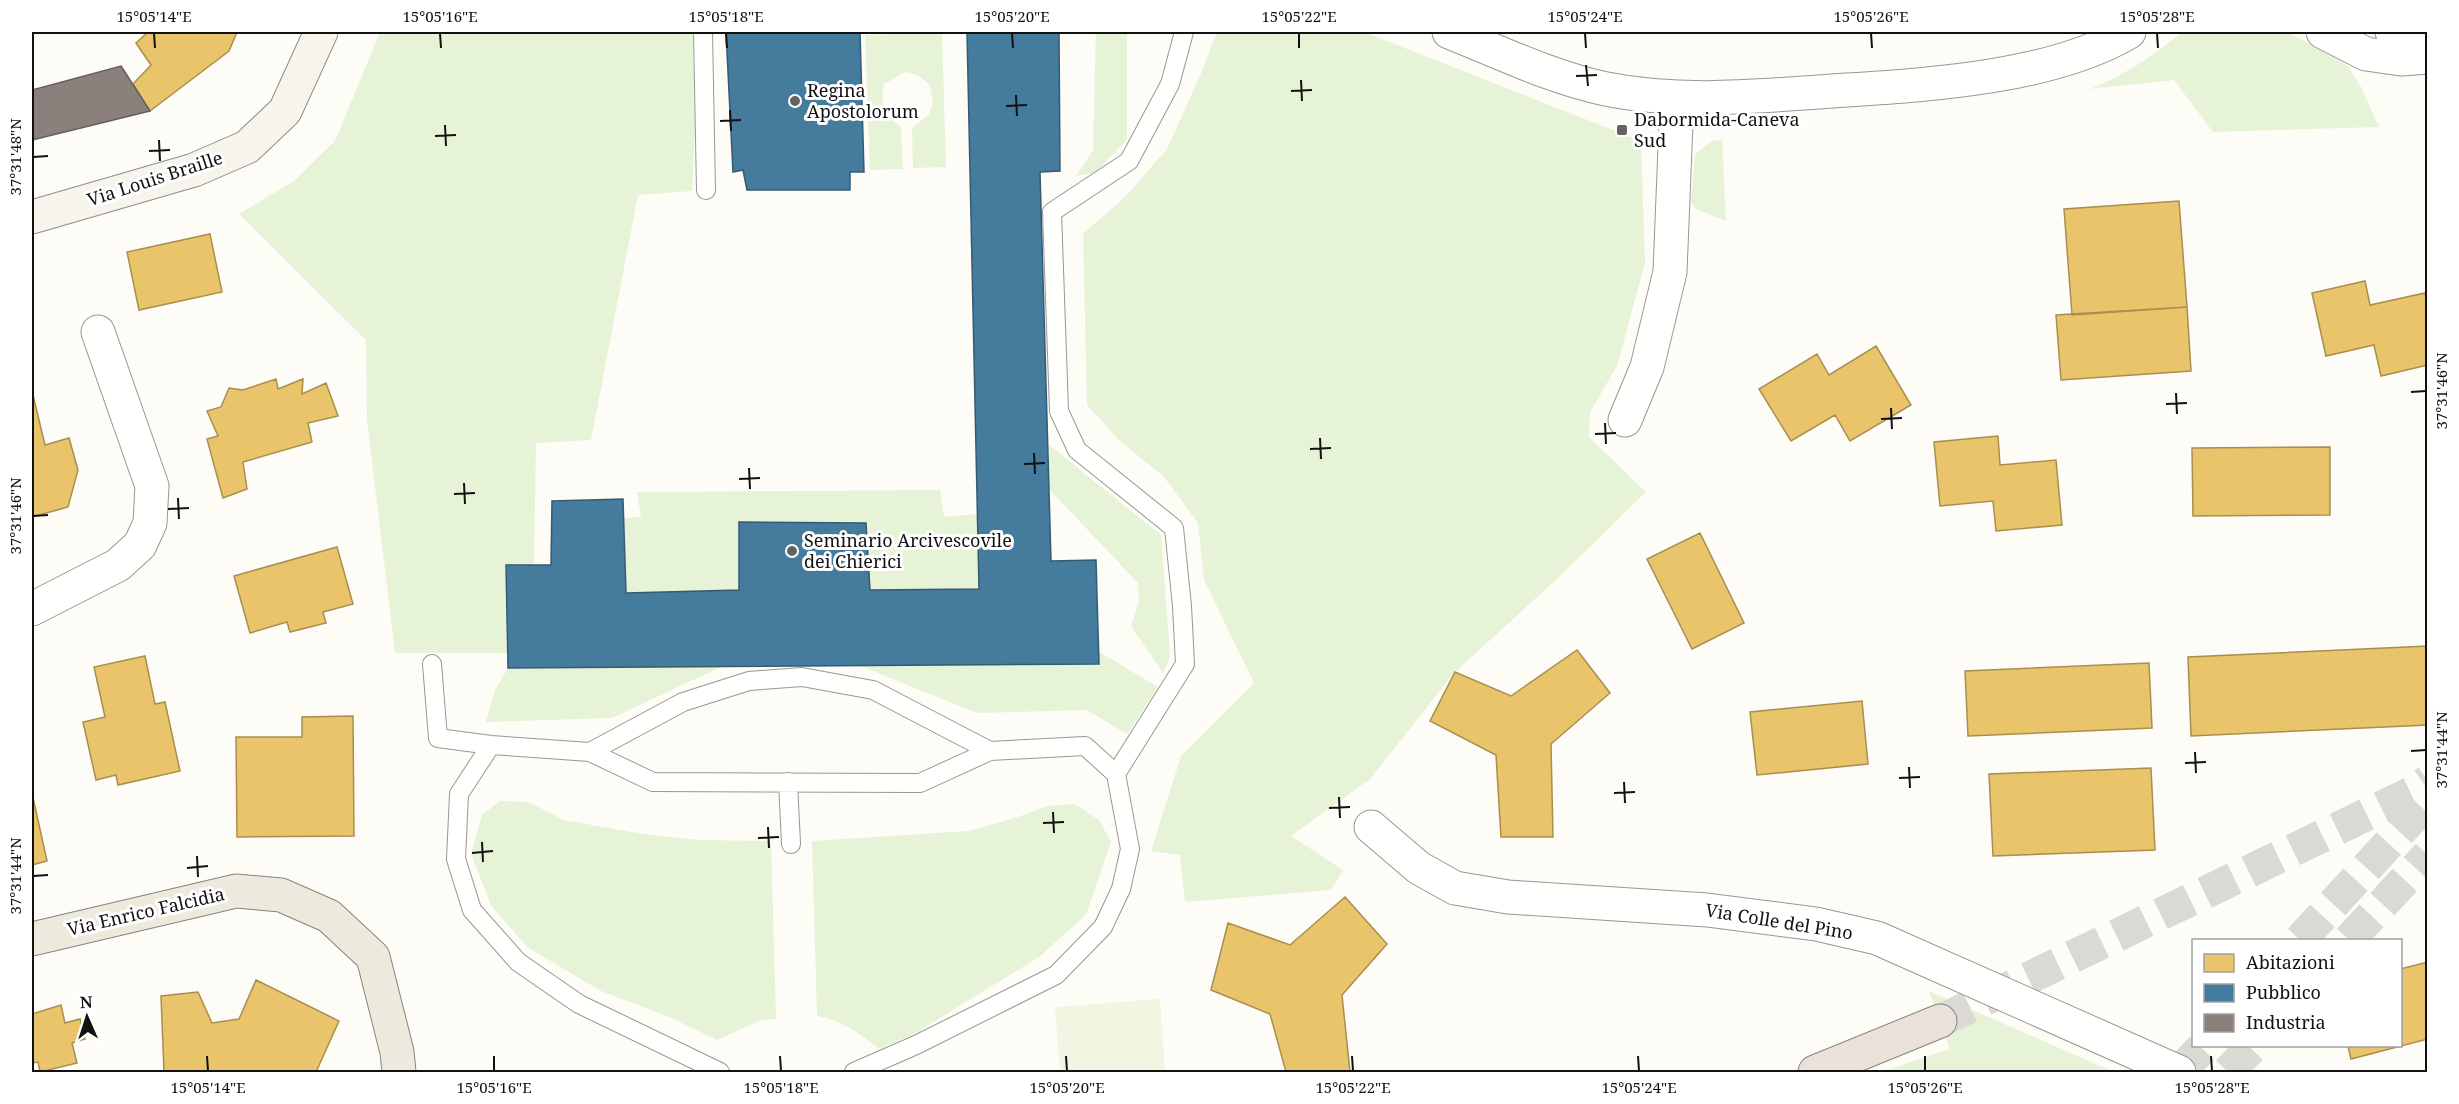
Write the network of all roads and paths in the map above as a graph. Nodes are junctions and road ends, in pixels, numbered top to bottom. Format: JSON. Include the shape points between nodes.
{"nodes":[{"id":1,"x":321,"y":32,"type":"edge"},
{"id":2,"x":703,"y":32,"type":"edge"},
{"id":3,"x":1184,"y":32,"type":"edge"},
{"id":4,"x":1449,"y":32,"type":"edge"},
{"id":5,"x":2129,"y":32,"type":"edge"},
{"id":6,"x":2323,"y":32,"type":"edge"},
{"id":7,"x":2392,"y":32,"type":"edge"},
{"id":8,"x":2427,"y":36,"type":"edge"},
{"id":9,"x":2427,"y":57,"type":"edge"},
{"id":10,"x":1677,"y":98,"type":"junction"},
{"id":11,"x":706,"y":190,"type":"dead end"},
{"id":12,"x":32,"y":217,"type":"edge"},
{"id":13,"x":98,"y":332,"type":"dead end"},
{"id":14,"x":1625,"y":420,"type":"dead end"},
{"id":15,"x":32,"y":609,"type":"edge"},
{"id":16,"x":432,"y":664,"type":"dead end"},
{"id":17,"x":491,"y":746,"type":"junction"},
{"id":18,"x":990,"y":751,"type":"junction"},
{"id":19,"x":590,"y":752,"type":"junction"},
{"id":20,"x":1116,"y":774,"type":"junction"},
{"id":21,"x":788,"y":782,"type":"junction"},
{"id":22,"x":1371,"y":827,"type":"dead end"},
{"id":23,"x":791,"y":844,"type":"dead end"},
{"id":24,"x":32,"y":939,"type":"edge"},
{"id":25,"x":1940,"y":1021,"type":"tunnel mouth"},
{"id":26,"x":399,"y":1072,"type":"edge"},
{"id":27,"x":720,"y":1072,"type":"edge"},
{"id":28,"x":854,"y":1072,"type":"edge"},
{"id":29,"x":1815,"y":1072,"type":"edge"},
{"id":30,"x":2179,"y":1072,"type":"edge"}],
"edges":[{"from":1,"to":12,"type":"main road","name":"Via Louis Braille","via":[[285,111],[247,147],[194,170]]},
{"from":2,"to":11,"type":"lane"},
{"from":3,"to":20,"type":"lane","via":[[1170,84],[1129,161],[1052,212],[1059,411],[1077,450],[1174,528],[1185,664]]},
{"from":4,"to":10,"type":"street","via":[[1604,89]]},
{"from":5,"to":10,"type":"street","via":[[2072,57],[1975,77],[1782,95]]},
{"from":6,"to":9,"type":"street","via":[[2366,54],[2401,59]]},
{"from":7,"to":8,"type":"street"},
{"from":10,"to":14,"type":"street","via":[[1670,272],[1647,367]]},
{"from":13,"to":15,"type":"street","via":[[152,486],[150,523],[140,545],[118,565]]},
{"from":16,"to":17,"type":"lane","via":[[438,738]]},
{"from":17,"to":19,"type":"lane"},
{"from":17,"to":27,"type":"lane","via":[[459,794],[456,859],[472,910],[518,962],[579,1004]]},
{"from":18,"to":19,"type":"lane","via":[[873,690],[802,677],[749,681],[683,702]]},
{"from":18,"to":20,"type":"lane","via":[[1085,746]]},
{"from":18,"to":21,"type":"lane","via":[[920,783]]},
{"from":19,"to":21,"type":"lane","via":[[653,782]]},
{"from":20,"to":28,"type":"lane","via":[[1130,849],[1121,889],[1102,927],[1056,975]]},
{"from":21,"to":23,"type":"lane"},
{"from":22,"to":30,"type":"street","name":"Via Colle del Pino","via":[[1419,868],[1455,888],[1508,897],[1707,910],[1816,924],[1877,938]]},
{"from":24,"to":26,"type":"main road","name":"Via Enrico Falcidia","via":[[236,891],[281,896],[329,916],[373,957]]},
{"from":25,"to":29,"type":"highway"}]}
